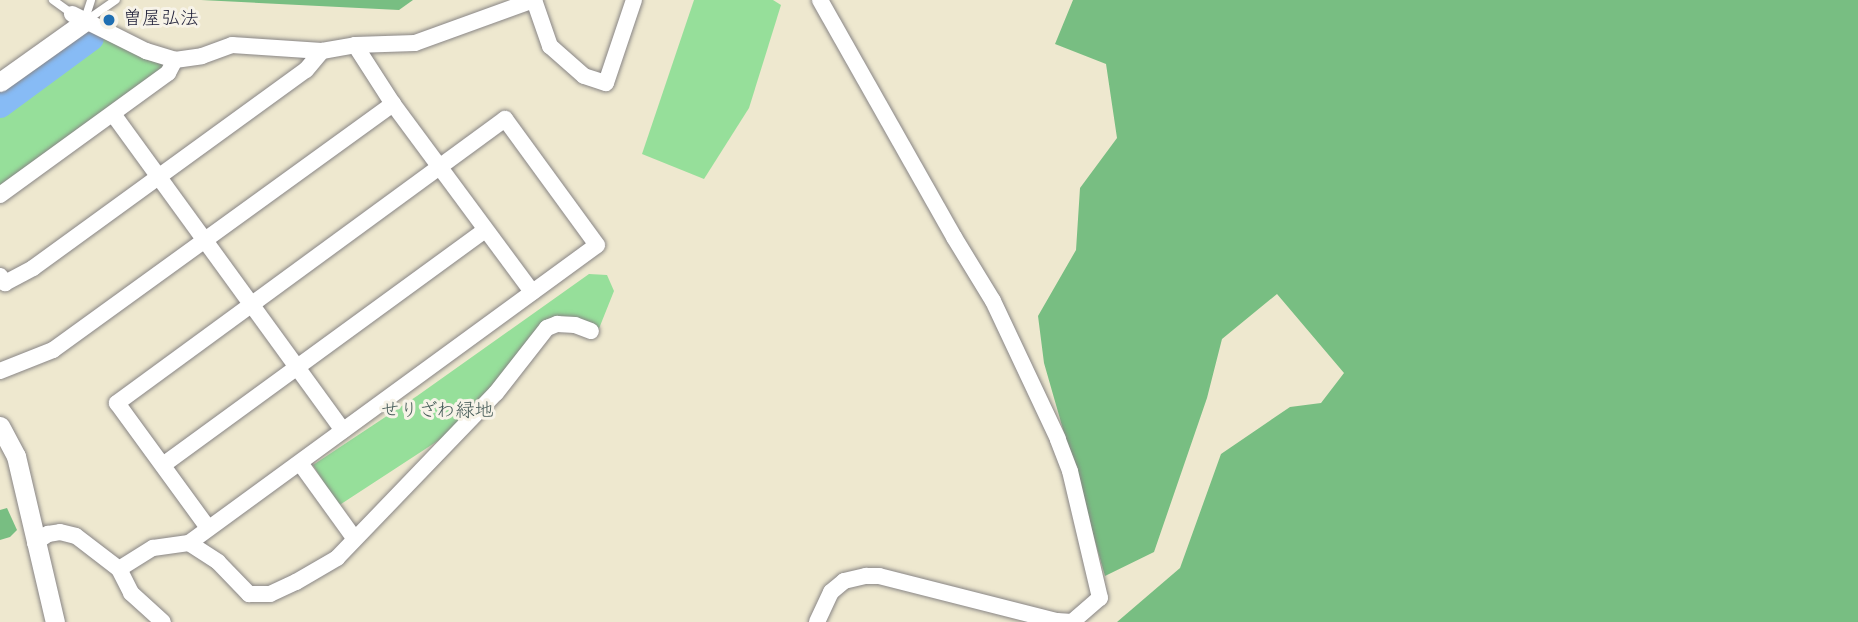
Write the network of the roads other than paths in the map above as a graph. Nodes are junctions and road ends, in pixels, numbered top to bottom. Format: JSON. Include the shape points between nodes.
{"nodes":[{"id":1,"x":53,"y":0,"type":"edge"},
{"id":2,"x":92,"y":0,"type":"edge"},
{"id":3,"x":116,"y":0,"type":"edge"},
{"id":4,"x":534,"y":0,"type":"edge"},
{"id":5,"x":634,"y":0,"type":"edge"},
{"id":6,"x":820,"y":0,"type":"edge"},
{"id":7,"x":78,"y":18,"type":"junction"},
{"id":8,"x":355,"y":45,"type":"junction"},
{"id":9,"x":322,"y":51,"type":"junction"},
{"id":10,"x":174,"y":60,"type":"junction"},
{"id":11,"x":0,"y":82,"type":"edge"},
{"id":12,"x":393,"y":104,"type":"junction"},
{"id":13,"x":113,"y":114,"type":"junction"},
{"id":14,"x":440,"y":165,"type":"junction"},
{"id":15,"x":158,"y":177,"type":"junction"},
{"id":16,"x":0,"y":195,"type":"edge"},
{"id":17,"x":485,"y":230,"type":"junction"},
{"id":18,"x":205,"y":241,"type":"junction"},
{"id":19,"x":0,"y":276,"type":"edge"},
{"id":20,"x":532,"y":292,"type":"junction"},
{"id":21,"x":251,"y":305,"type":"junction"},
{"id":22,"x":591,"y":331,"type":"dead end"},
{"id":23,"x":297,"y":368,"type":"junction"},
{"id":24,"x":0,"y":371,"type":"edge"},
{"id":25,"x":0,"y":428,"type":"edge"},
{"id":26,"x":342,"y":430,"type":"junction"},
{"id":27,"x":300,"y":463,"type":"junction"},
{"id":28,"x":163,"y":465,"type":"junction"},
{"id":29,"x":208,"y":528,"type":"junction"},
{"id":30,"x":354,"y":538,"type":"junction"},
{"id":31,"x":35,"y":543,"type":"junction"},
{"id":32,"x":189,"y":543,"type":"junction"},
{"id":33,"x":119,"y":569,"type":"junction"},
{"id":34,"x":55,"y":622,"type":"edge"},
{"id":35,"x":163,"y":622,"type":"edge"},
{"id":36,"x":817,"y":622,"type":"edge"}],
"edges":[{"from":1,"to":7,"type":"lane"},
{"from":2,"to":7,"type":"lane"},
{"from":3,"to":7,"type":"lane"},
{"from":4,"to":5,"type":"street","via":[[550,46],[584,76],[606,83]]},
{"from":4,"to":8,"type":"street","via":[[415,43]]},
{"from":6,"to":36,"type":"street","via":[[993,301],[1058,439],[1100,597],[1072,622],[1057,621],[866,576],[844,581],[831,592]]},
{"from":7,"to":10,"type":"street"},
{"from":7,"to":11,"type":"street"},
{"from":8,"to":9,"type":"street"},
{"from":8,"to":12,"type":"street"},
{"from":9,"to":10,"type":"street","via":[[232,45]]},
{"from":9,"to":15,"type":"street","via":[[306,70]]},
{"from":10,"to":13,"type":"street","via":[[168,73]]},
{"from":12,"to":14,"type":"street"},
{"from":12,"to":18,"type":"street"},
{"from":13,"to":15,"type":"street"},
{"from":13,"to":16,"type":"street"},
{"from":14,"to":17,"type":"street"},
{"from":14,"to":20,"type":"street","via":[[505,119],[597,245]]},
{"from":14,"to":21,"type":"street"},
{"from":15,"to":18,"type":"street"},
{"from":15,"to":19,"type":"street","via":[[33,268],[5,283]]},
{"from":17,"to":20,"type":"street"},
{"from":17,"to":23,"type":"street"},
{"from":18,"to":21,"type":"street"},
{"from":18,"to":24,"type":"street","via":[[53,350]]},
{"from":20,"to":26,"type":"street"},
{"from":21,"to":23,"type":"street"},
{"from":21,"to":28,"type":"street","via":[[117,403]]},
{"from":22,"to":30,"type":"street","via":[[575,325],[547,328],[496,393]]},
{"from":23,"to":26,"type":"street"},
{"from":23,"to":28,"type":"street"},
{"from":25,"to":31,"type":"street","via":[[16,456]]},
{"from":26,"to":27,"type":"street"},
{"from":27,"to":29,"type":"street"},
{"from":27,"to":30,"type":"street"},
{"from":28,"to":29,"type":"street"},
{"from":29,"to":32,"type":"street"},
{"from":30,"to":32,"type":"street","via":[[323,568],[270,594],[249,594],[218,562]]},
{"from":31,"to":33,"type":"street","via":[[60,532],[76,536]]},
{"from":31,"to":34,"type":"street"},
{"from":32,"to":33,"type":"street","via":[[153,548]]},
{"from":33,"to":35,"type":"street","via":[[131,593]]}]}
